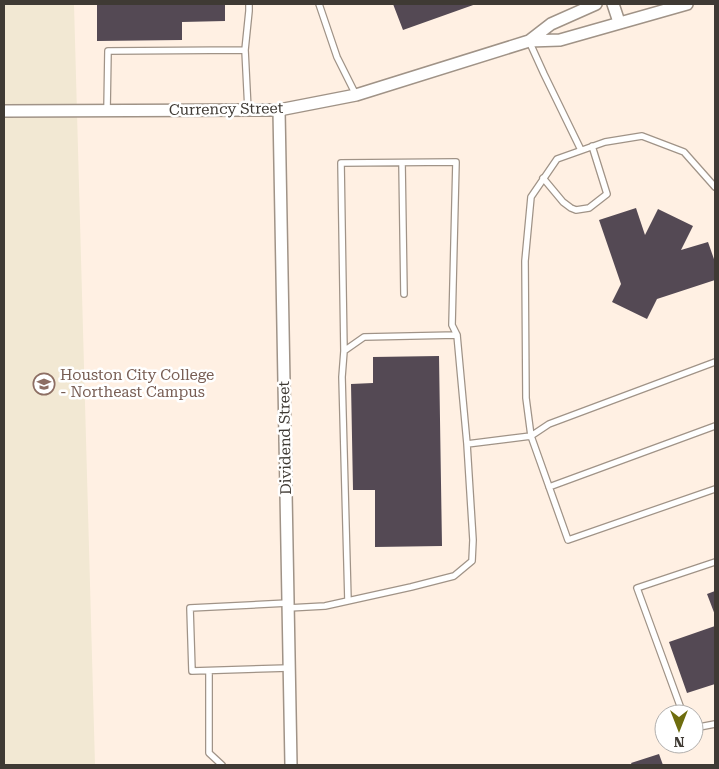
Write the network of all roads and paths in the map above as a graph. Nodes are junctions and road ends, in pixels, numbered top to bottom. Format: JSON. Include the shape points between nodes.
{"nodes":[{"id":1,"x":249,"y":4,"type":"edge"},
{"id":2,"x":319,"y":4,"type":"edge"},
{"id":3,"x":596,"y":4,"type":"edge"},
{"id":4,"x":613,"y":4,"type":"edge"},
{"id":5,"x":687,"y":4,"type":"edge"},
{"id":6,"x":619,"y":22,"type":"junction"},
{"id":7,"x":529,"y":41,"type":"junction"},
{"id":8,"x":244,"y":50,"type":"junction"},
{"id":9,"x":356,"y":95,"type":"junction"},
{"id":10,"x":4,"y":110,"type":"edge"},
{"id":11,"x":107,"y":110,"type":"junction"},
{"id":12,"x":248,"y":110,"type":"junction"},
{"id":13,"x":279,"y":110,"type":"junction"},
{"id":14,"x":592,"y":146,"type":"junction"},
{"id":15,"x":581,"y":150,"type":"junction"},
{"id":16,"x":402,"y":163,"type":"junction"},
{"id":17,"x":544,"y":178,"type":"junction"},
{"id":18,"x":715,"y":187,"type":"edge"},
{"id":19,"x":404,"y":294,"type":"dead end"},
{"id":20,"x":457,"y":335,"type":"junction"},
{"id":21,"x":344,"y":351,"type":"junction"},
{"id":22,"x":715,"y":362,"type":"edge"},
{"id":23,"x":715,"y":426,"type":"edge"},
{"id":24,"x":531,"y":436,"type":"junction"},
{"id":25,"x":467,"y":444,"type":"junction"},
{"id":26,"x":549,"y":487,"type":"junction"},
{"id":27,"x":715,"y":489,"type":"edge"},
{"id":28,"x":715,"y":562,"type":"edge"},
{"id":29,"x":348,"y":601,"type":"junction"},
{"id":30,"x":288,"y":605,"type":"junction"},
{"id":31,"x":289,"y":668,"type":"junction"},
{"id":32,"x":209,"y":671,"type":"junction"},
{"id":33,"x":679,"y":704,"type":"edge"},
{"id":34,"x":222,"y":765,"type":"edge"},
{"id":35,"x":291,"y":765,"type":"edge"}],
"edges":[{"from":1,"to":8,"type":"lane"},
{"from":2,"to":9,"type":"lane","via":[[337,58]]},
{"from":3,"to":7,"type":"street","name":"Currency Street","via":[[551,24]]},
{"from":4,"to":6,"type":"street"},
{"from":5,"to":6,"type":"street","name":"Currency Street"},
{"from":6,"to":7,"type":"street","name":"Currency Street","via":[[560,40]]},
{"from":7,"to":9,"type":"street","name":"Currency Street"},
{"from":7,"to":15,"type":"lane"},
{"from":8,"to":11,"type":"lane","via":[[108,51]]},
{"from":8,"to":12,"type":"lane"},
{"from":9,"to":13,"type":"street","name":"Currency Street"},
{"from":10,"to":11,"type":"street","name":"Currency Street"},
{"from":11,"to":12,"type":"street","name":"Currency Street"},
{"from":12,"to":13,"type":"street","name":"Currency Street"},
{"from":13,"to":30,"type":"street","name":"Dividend Street"},
{"from":14,"to":15,"type":"lane"},
{"from":14,"to":17,"type":"lane","via":[[607,194],[589,208],[571,208]]},
{"from":14,"to":18,"type":"lane","via":[[642,136],[684,152]]},
{"from":15,"to":17,"type":"lane","via":[[556,159]]},
{"from":16,"to":19,"type":"lane"},
{"from":16,"to":20,"type":"lane","via":[[456,162],[452,325]]},
{"from":16,"to":21,"type":"lane","via":[[341,163]]},
{"from":17,"to":24,"type":"lane","via":[[531,197],[525,261],[526,398]]},
{"from":20,"to":21,"type":"lane","via":[[364,337]]},
{"from":20,"to":25,"type":"lane"},
{"from":21,"to":29,"type":"lane"},
{"from":22,"to":24,"type":"lane","via":[[549,424]]},
{"from":23,"to":26,"type":"lane"},
{"from":24,"to":25,"type":"lane"},
{"from":24,"to":26,"type":"lane"},
{"from":25,"to":29,"type":"lane","via":[[474,540],[472,561],[454,576]]},
{"from":26,"to":27,"type":"lane","via":[[568,540]]},
{"from":28,"to":33,"type":"lane","via":[[637,588]]},
{"from":29,"to":30,"type":"lane","via":[[325,606]]},
{"from":30,"to":31,"type":"street","name":"Dividend Street"},
{"from":30,"to":32,"type":"lane","via":[[190,608],[192,671]]},
{"from":31,"to":32,"type":"lane"},
{"from":31,"to":35,"type":"street","name":"Dividend Street"},
{"from":32,"to":34,"type":"lane","via":[[208,753]]}]}
